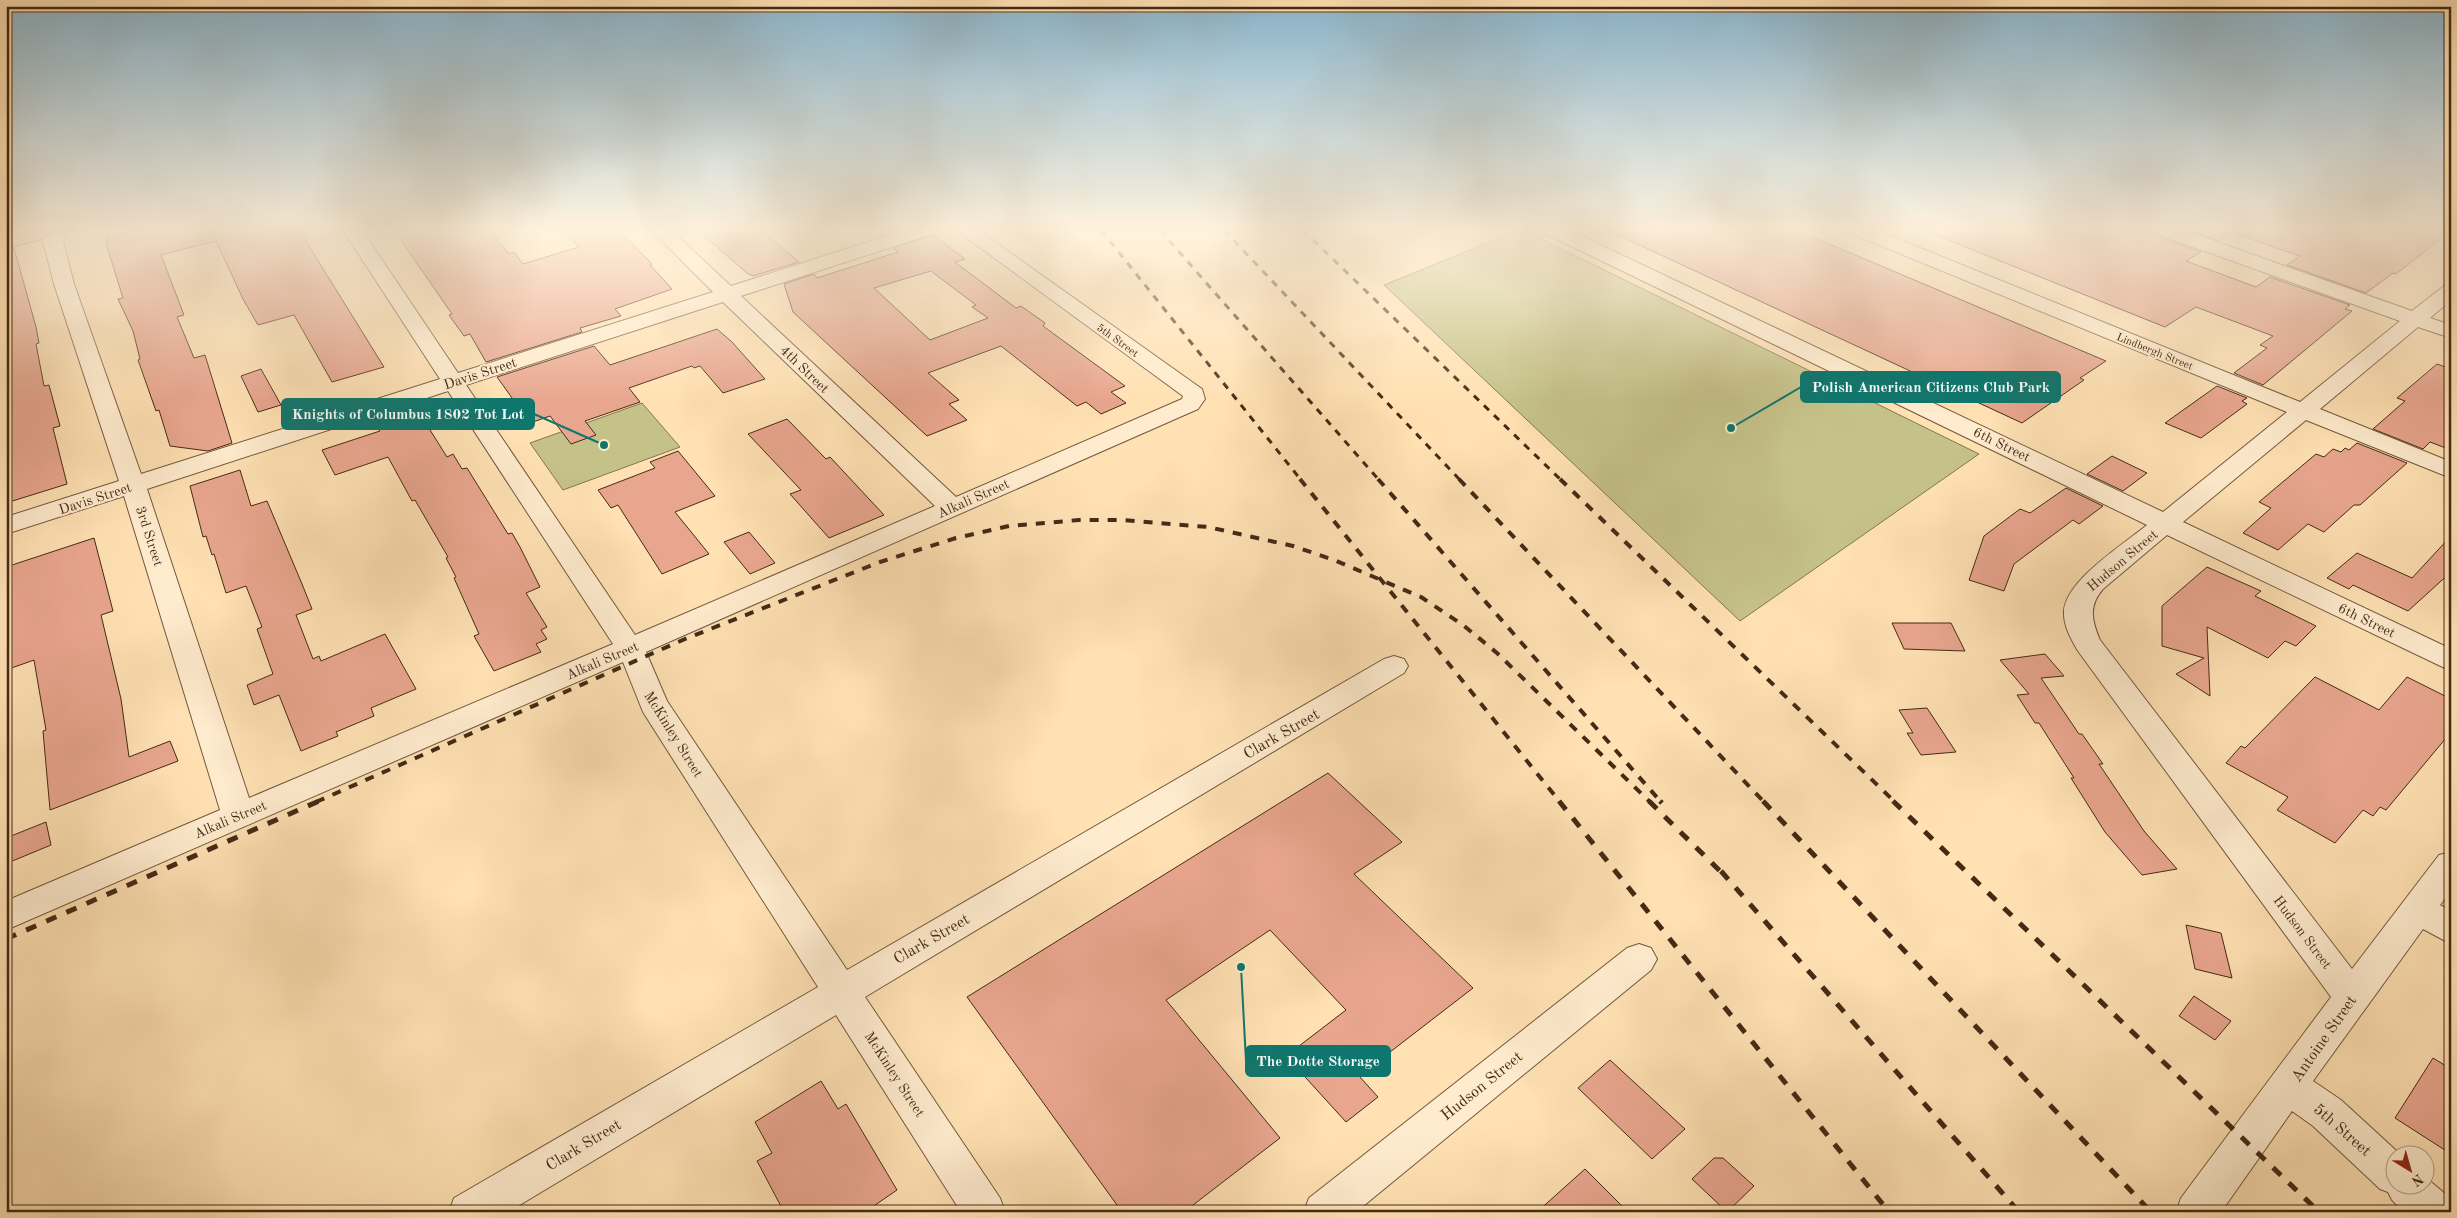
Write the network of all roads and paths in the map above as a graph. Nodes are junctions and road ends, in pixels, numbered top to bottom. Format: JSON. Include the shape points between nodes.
{"nodes":[{"id":1,"x":65,"y":287,"type":"edge"},
{"id":2,"x":390,"y":287,"type":"edge"},
{"id":3,"x":720,"y":287,"type":"edge"},
{"id":4,"x":749,"y":287,"type":"edge"},
{"id":5,"x":1044,"y":287,"type":"edge"},
{"id":6,"x":1677,"y":287,"type":"edge"},
{"id":7,"x":1998,"y":287,"type":"edge"},
{"id":8,"x":2324,"y":287,"type":"edge"},
{"id":9,"x":2451,"y":290,"type":"edge"},
{"id":10,"x":727,"y":294,"type":"junction"},
{"id":11,"x":2415,"y":319,"type":"junction"},
{"id":12,"x":2451,"y":332,"type":"edge"},
{"id":13,"x":454,"y":382,"type":"junction"},
{"id":14,"x":1194,"y":399,"type":"joint"},
{"id":15,"x":2302,"y":411,"type":"junction"},
{"id":16,"x":2451,"y":471,"type":"edge"},
{"id":17,"x":133,"y":485,"type":"junction"},
{"id":18,"x":951,"y":507,"type":"junction"},
{"id":19,"x":2165,"y":523,"type":"junction"},
{"id":20,"x":6,"y":526,"type":"edge"},
{"id":21,"x":629,"y":648,"type":"junction"},
{"id":22,"x":2451,"y":661,"type":"edge"},
{"id":23,"x":1394,"y":666,"type":"dead end"},
{"id":24,"x":238,"y":815,"type":"junction"},
{"id":25,"x":2451,"y":865,"type":"edge"},
{"id":26,"x":2418,"y":909,"type":"junction"},
{"id":27,"x":6,"y":916,"type":"edge"},
{"id":28,"x":2451,"y":928,"type":"edge"},
{"id":29,"x":1639,"y":959,"type":"dead end"},
{"id":30,"x":841,"y":992,"type":"junction"},
{"id":31,"x":2352,"y":996,"type":"junction"},
{"id":32,"x":2289,"y":1086,"type":"junction"},
{"id":33,"x":2384,"y":1166,"type":"edge"},
{"id":34,"x":2417,"y":1196,"type":"edge"},
{"id":35,"x":470,"y":1212,"type":"edge"},
{"id":36,"x":985,"y":1212,"type":"edge"},
{"id":37,"x":1324,"y":1212,"type":"edge"},
{"id":38,"x":2196,"y":1212,"type":"edge"},
{"id":39,"x":2435,"y":1212,"type":"edge"}],
"edges":[{"from":1,"to":17,"type":"street","name":"3rd Street"},
{"from":2,"to":13,"type":"street","name":"McKinley Street"},
{"from":3,"to":10,"type":"street","name":"4th Street"},
{"from":4,"to":10,"type":"street","name":"Davis Street"},
{"from":5,"to":14,"type":"street","name":"5th Street","via":[[1194,394]]},
{"from":6,"to":19,"type":"street","name":"6th Street"},
{"from":7,"to":15,"type":"street","name":"Lindbergh Street"},
{"from":8,"to":11,"type":"street"},
{"from":9,"to":11,"type":"street","name":"Hudson Street"},
{"from":10,"to":13,"type":"street","name":"Davis Street"},
{"from":10,"to":18,"type":"street","name":"4th Street"},
{"from":11,"to":12,"type":"street"},
{"from":11,"to":15,"type":"street","name":"Hudson Street"},
{"from":13,"to":17,"type":"street","name":"Davis Street"},
{"from":13,"to":21,"type":"street","name":"McKinley Street"},
{"from":14,"to":18,"type":"street","name":"Alkali Street","via":[[1190,404]]},
{"from":15,"to":16,"type":"street","name":"Lindbergh Street"},
{"from":15,"to":19,"type":"street","name":"Hudson Street"},
{"from":17,"to":20,"type":"street","name":"Davis Street"},
{"from":17,"to":24,"type":"street","name":"3rd Street"},
{"from":18,"to":21,"type":"street","name":"Alkali Street"},
{"from":19,"to":22,"type":"street","name":"6th Street"},
{"from":19,"to":31,"type":"street","name":"Hudson Street","via":[[2082,594],[2077,608],[2080,626],[2088,644]]},
{"from":21,"to":24,"type":"street","name":"Alkali Street"},
{"from":21,"to":30,"type":"street","name":"McKinley Street","via":[[653,704]]},
{"from":23,"to":30,"type":"street","name":"Clark Street"},
{"from":24,"to":27,"type":"street","name":"Alkali Street"},
{"from":25,"to":26,"type":"street","name":"Antoine Street"},
{"from":26,"to":28,"type":"street"},
{"from":26,"to":31,"type":"street","name":"Antoine Street"},
{"from":29,"to":37,"type":"street","name":"Hudson Street"},
{"from":30,"to":35,"type":"street","name":"Clark Street"},
{"from":30,"to":36,"type":"street","name":"McKinley Street"},
{"from":31,"to":32,"type":"street","name":"Antoine Street"},
{"from":32,"to":33,"type":"street","name":"5th Street","via":[[2327,1113]]},
{"from":32,"to":38,"type":"street","name":"Antoine Street"},
{"from":34,"to":39,"type":"street"}]}
